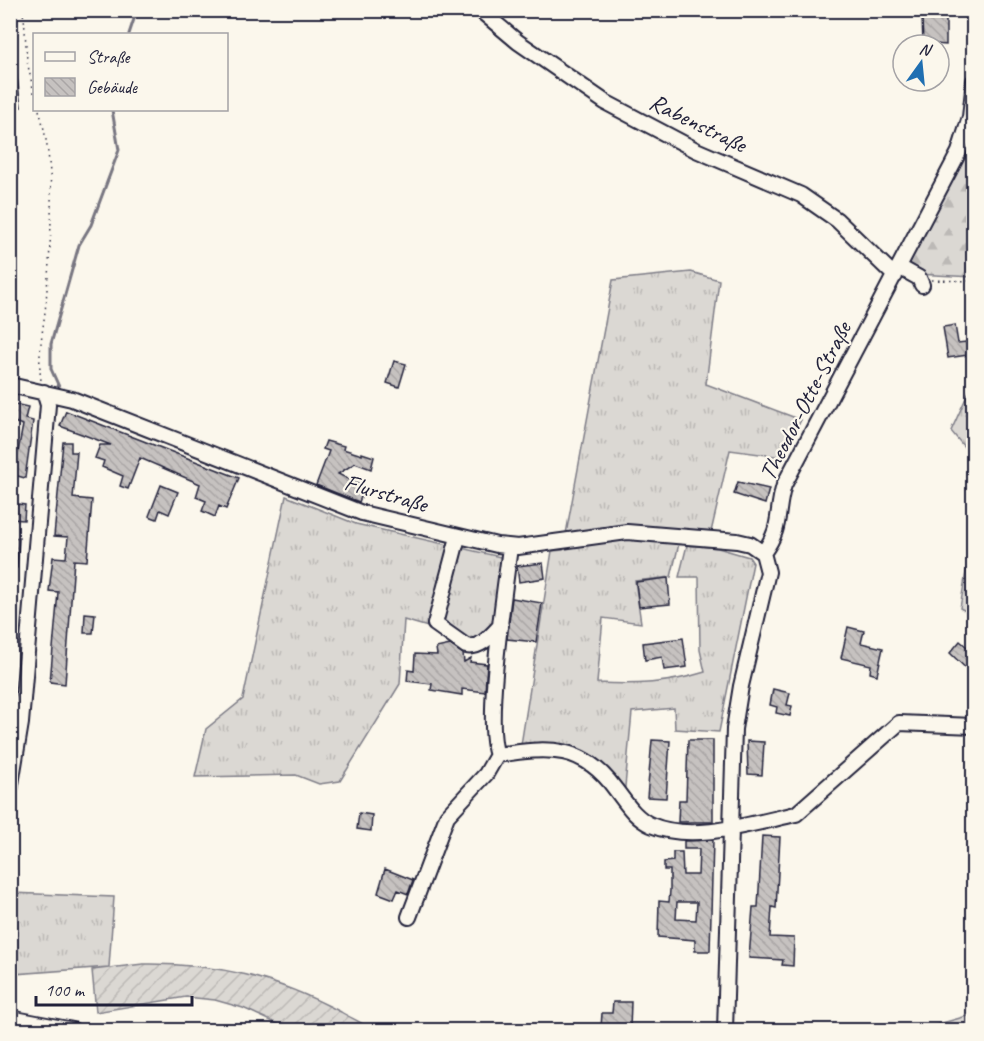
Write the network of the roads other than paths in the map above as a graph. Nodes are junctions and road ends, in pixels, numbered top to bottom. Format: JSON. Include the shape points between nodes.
{"nodes":[{"id":1,"x":480,"y":10,"type":"edge"},
{"id":2,"x":974,"y":81,"type":"edge"},
{"id":3,"x":897,"y":271,"type":"junction"},
{"id":4,"x":921,"y":282,"type":"road end"},
{"id":5,"x":10,"y":385,"type":"edge"},
{"id":6,"x":44,"y":393,"type":"junction"},
{"id":7,"x":458,"y":537,"type":"junction"},
{"id":8,"x":510,"y":547,"type":"junction"},
{"id":9,"x":763,"y":553,"type":"junction"},
{"id":10,"x":501,"y":626,"type":"junction"},
{"id":11,"x":16,"y":724,"type":"edge"},
{"id":12,"x":974,"y":726,"type":"edge"},
{"id":13,"x":497,"y":755,"type":"junction"},
{"id":14,"x":10,"y":790,"type":"edge"},
{"id":15,"x":730,"y":828,"type":"junction"},
{"id":16,"x":409,"y":917,"type":"dead end"},
{"id":17,"x":10,"y":1020,"type":"edge"},
{"id":18,"x":14,"y":1030,"type":"edge"},
{"id":19,"x":73,"y":1030,"type":"edge"},
{"id":20,"x":724,"y":1030,"type":"edge"}],
"edges":[{"from":1,"to":3,"type":"street","name":"Rabenstraße","via":[[518,42],[605,102],[696,150],[801,195]]},
{"from":2,"to":3,"type":"street","name":"Theodor-Otte-Straße","via":[[970,117],[959,152]]},
{"from":3,"to":4,"type":"street","name":"Rabenstraße"},
{"from":3,"to":9,"type":"street","name":"Theodor-Otte-Straße","via":[[784,485],[776,536]]},
{"from":5,"to":6,"type":"street","name":"Flurstraße"},
{"from":6,"to":7,"type":"street","name":"Flurstraße","via":[[72,399],[362,513]]},
{"from":6,"to":11,"type":"street","via":[[48,405]]},
{"from":7,"to":8,"type":"street","name":"Flurstraße"},
{"from":7,"to":10,"type":"street","via":[[435,624],[472,647]]},
{"from":8,"to":9,"type":"street","name":"Flurstraße","via":[[641,532],[737,541]]},
{"from":8,"to":10,"type":"street"},
{"from":9,"to":15,"type":"street","via":[[768,572],[734,729]]},
{"from":10,"to":13,"type":"street","via":[[494,704]]},
{"from":11,"to":14,"type":"street"},
{"from":12,"to":15,"type":"street","via":[[899,723],[837,775],[803,810]]},
{"from":13,"to":15,"type":"street","via":[[558,751],[581,756],[600,770],[635,814],[651,825],[667,830],[715,832]]},
{"from":13,"to":16,"type":"street","via":[[486,774],[447,816]]},
{"from":15,"to":20,"type":"street"},
{"from":17,"to":18,"type":"street"},
{"from":17,"to":19,"type":"street"}]}
